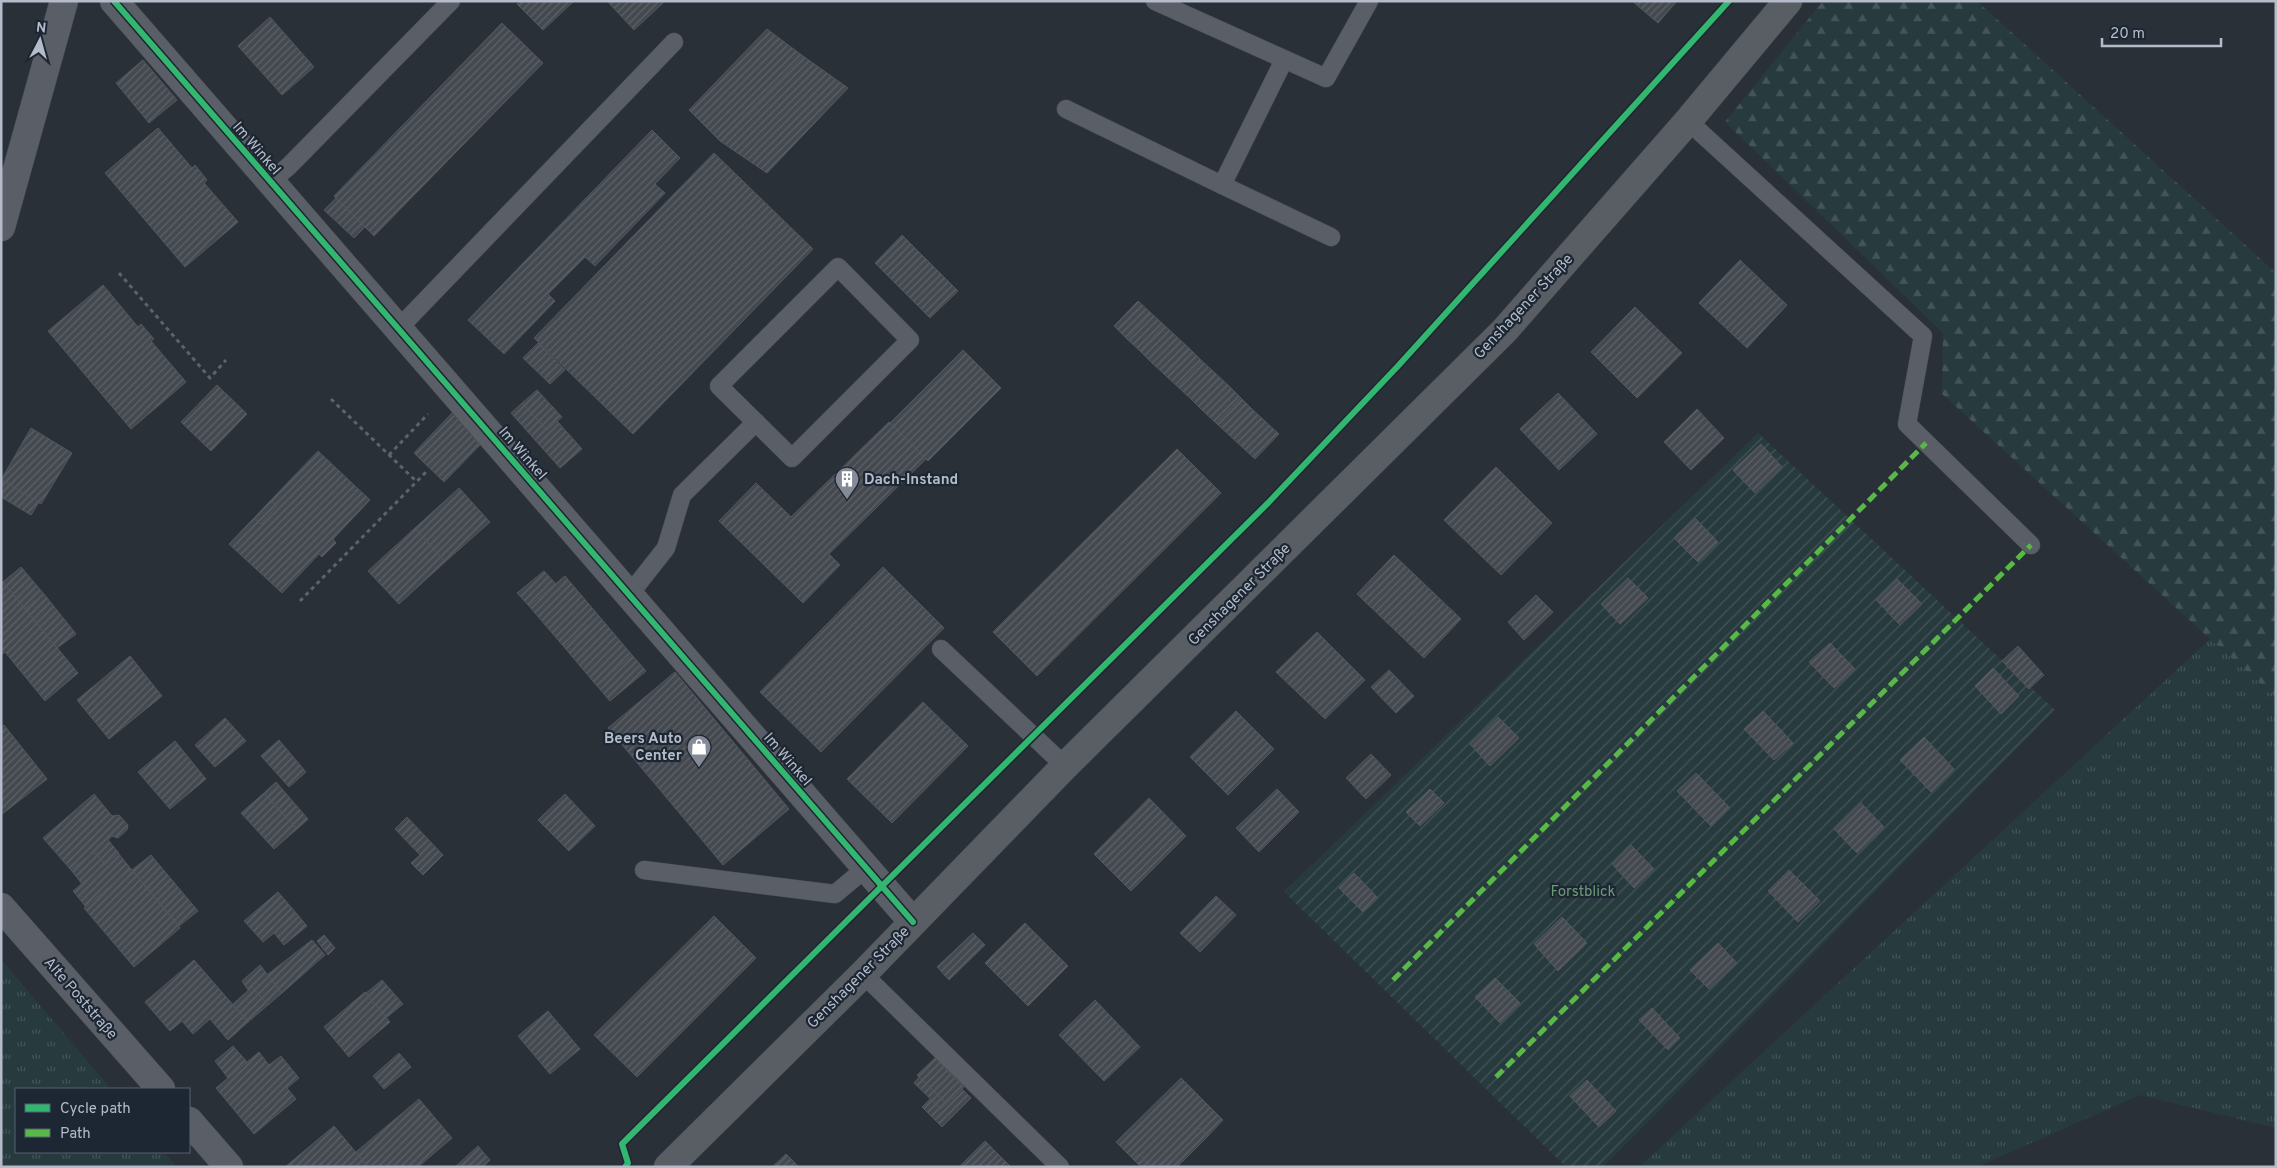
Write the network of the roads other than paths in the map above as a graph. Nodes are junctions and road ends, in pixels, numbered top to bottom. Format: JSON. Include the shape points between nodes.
{"nodes":[{"id":1,"x":64,"y":1,"type":"edge"},
{"id":2,"x":114,"y":1,"type":"edge"},
{"id":3,"x":451,"y":1,"type":"edge"},
{"id":4,"x":1154,"y":1,"type":"edge"},
{"id":5,"x":1369,"y":1,"type":"edge"},
{"id":6,"x":1788,"y":1,"type":"edge"},
{"id":7,"x":674,"y":42,"type":"dead end"},
{"id":8,"x":1284,"y":60,"type":"junction"},
{"id":9,"x":1066,"y":109,"type":"dead end"},
{"id":10,"x":1688,"y":122,"type":"junction"},
{"id":11,"x":270,"y":182,"type":"junction"},
{"id":12,"x":1222,"y":185,"type":"junction"},
{"id":13,"x":1,"y":227,"type":"edge"},
{"id":14,"x":1331,"y":237,"type":"dead end"},
{"id":15,"x":398,"y":329,"type":"junction"},
{"id":16,"x":756,"y":422,"type":"junction"},
{"id":17,"x":2031,"y":545,"type":"dead end"},
{"id":18,"x":629,"y":595,"type":"junction"},
{"id":19,"x":941,"y":649,"type":"dead end"},
{"id":20,"x":1065,"y":766,"type":"junction"},
{"id":21,"x":866,"y":868,"type":"junction"},
{"id":22,"x":644,"y":870,"type":"dead end"},
{"id":23,"x":1,"y":907,"type":"edge"},
{"id":24,"x":913,"y":922,"type":"junction"},
{"id":25,"x":863,"y":974,"type":"junction"},
{"id":26,"x":160,"y":1088,"type":"edge"},
{"id":27,"x":190,"y":1122,"type":"edge"},
{"id":28,"x":229,"y":1167,"type":"edge"},
{"id":29,"x":668,"y":1167,"type":"edge"},
{"id":30,"x":1060,"y":1167,"type":"edge"}],
"edges":[{"from":1,"to":13,"type":"street"},
{"from":2,"to":11,"type":"street","name":"Im Winkel"},
{"from":3,"to":11,"type":"lane"},
{"from":4,"to":8,"type":"lane"},
{"from":5,"to":8,"type":"lane","via":[[1326,78]]},
{"from":6,"to":10,"type":"main road","name":"Genshagener Straße"},
{"from":7,"to":15,"type":"lane"},
{"from":8,"to":12,"type":"lane"},
{"from":9,"to":12,"type":"lane"},
{"from":10,"to":17,"type":"lane","via":[[1923,336],[1907,424]]},
{"from":10,"to":20,"type":"main road","name":"Genshagener Straße","via":[[1504,331]]},
{"from":11,"to":15,"type":"street","name":"Im Winkel"},
{"from":12,"to":14,"type":"lane"},
{"from":15,"to":18,"type":"street","name":"Im Winkel"},
{"from":16,"to":16,"type":"lane","via":[[719,386],[838,267],[910,340],[792,458]]},
{"from":16,"to":18,"type":"lane","via":[[682,496],[666,548]]},
{"from":18,"to":21,"type":"street","name":"Im Winkel"},
{"from":19,"to":20,"type":"lane"},
{"from":20,"to":24,"type":"main road","name":"Genshagener Straße"},
{"from":21,"to":22,"type":"lane","via":[[834,894]]},
{"from":21,"to":24,"type":"street","name":"Im Winkel"},
{"from":23,"to":26,"type":"street","name":"Alte Poststraße"},
{"from":24,"to":25,"type":"main road","name":"Genshagener Straße"},
{"from":25,"to":29,"type":"main road","name":"Genshagener Straße"},
{"from":25,"to":30,"type":"lane"},
{"from":27,"to":28,"type":"street"}]}
